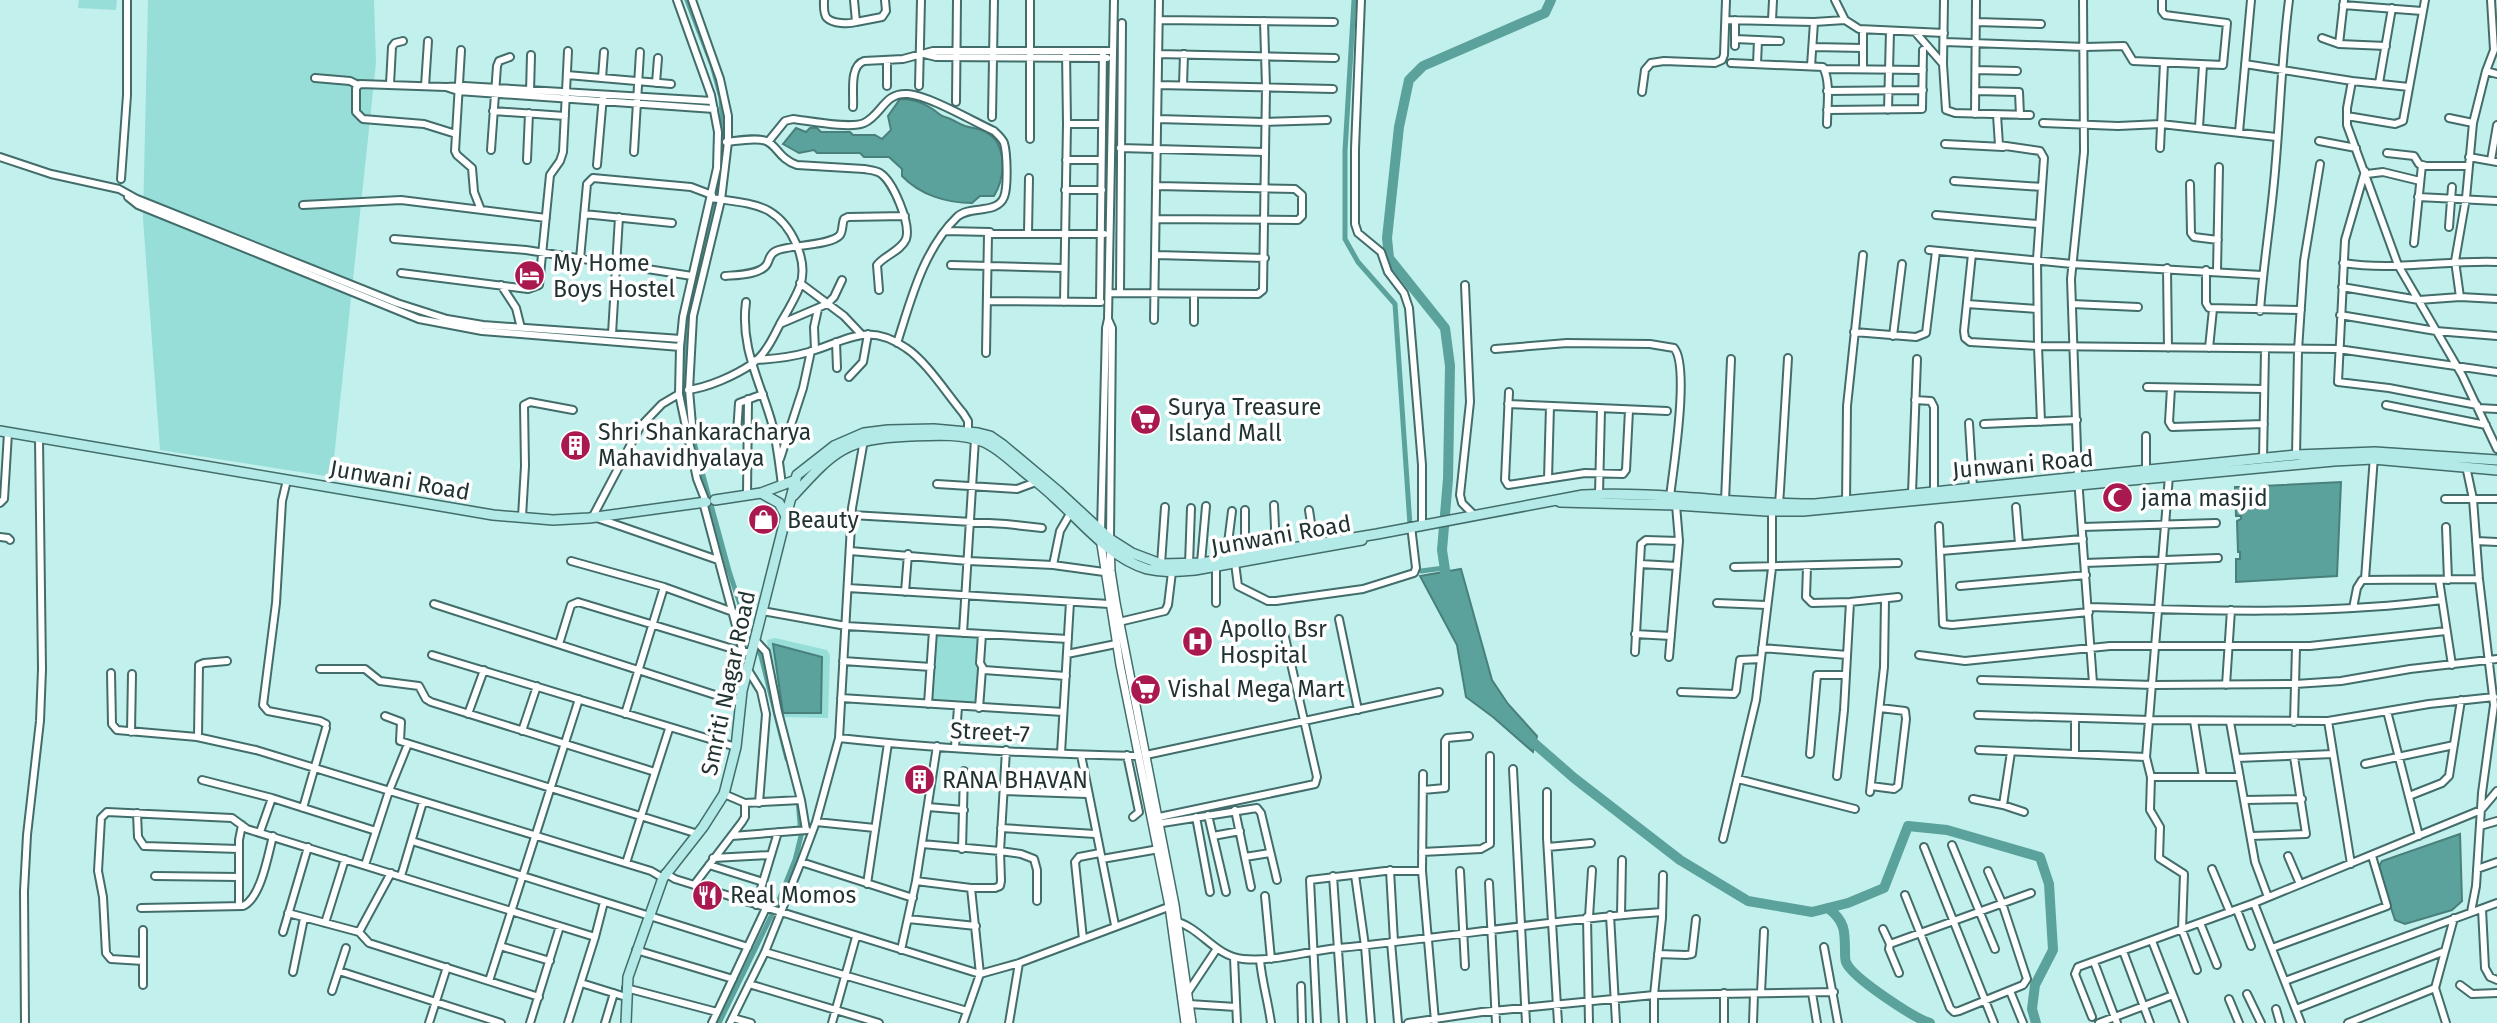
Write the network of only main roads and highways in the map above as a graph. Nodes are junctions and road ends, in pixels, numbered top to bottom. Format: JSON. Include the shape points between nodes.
{"nodes":[{"id":1,"x":4,"y":432,"type":"edge"},
{"id":2,"x":920,"y":432,"type":"junction"},
{"id":3,"x":971,"y":436,"type":"junction"},
{"id":4,"x":2374,"y":456,"type":"junction"},
{"id":5,"x":2497,"y":460,"type":"edge"},
{"id":6,"x":2497,"y":470,"type":"edge"},
{"id":7,"x":2169,"y":473,"type":"junction"},
{"id":8,"x":793,"y":481,"type":"junction"},
{"id":9,"x":2079,"y":482,"type":"junction"},
{"id":10,"x":761,"y":493,"type":"junction"},
{"id":11,"x":793,"y":496,"type":"junction"},
{"id":12,"x":1552,"y":500,"type":"junction"},
{"id":13,"x":1846,"y":504,"type":"junction"},
{"id":14,"x":786,"y":516,"type":"junction"},
{"id":15,"x":1377,"y":534,"type":"junction"},
{"id":16,"x":1105,"y":540,"type":"junction"},
{"id":17,"x":1230,"y":561,"type":"junction"},
{"id":18,"x":626,"y":1023,"type":"edge"}],
"edges":[{"from":1,"to":10,"type":"main road","name":"Junwani Road","via":[[480,513],[553,520]]},
{"from":2,"to":3,"type":"main road","name":"Junwani Road"},
{"from":2,"to":8,"type":"main road","name":"Junwani Road","via":[[888,430],[845,440]]},
{"from":2,"to":11,"type":"main road","name":"Junwani Road","via":[[845,447]]},
{"from":3,"to":16,"type":"main road","name":"Junwani Road","via":[[1000,452]]},
{"from":3,"to":16,"type":"main road","name":"Junwani Road","via":[[990,436],[1003,445],[1058,491]]},
{"from":4,"to":5,"type":"main road","name":"Junwani Road"},
{"from":4,"to":6,"type":"main road","name":"Junwani Road"},
{"from":4,"to":7,"type":"main road","name":"Junwani Road"},
{"from":4,"to":7,"type":"main road","name":"Junwani Road","via":[[2296,455]]},
{"from":7,"to":9,"type":"main road","name":"Junwani Road"},
{"from":7,"to":9,"type":"main road","name":"Junwani Road","via":[[2146,471]]},
{"from":8,"to":10,"type":"main road","name":"Junwani Road"},
{"from":8,"to":11,"type":"main road"},
{"from":9,"to":13,"type":"main road","name":"Junwani Road"},
{"from":9,"to":13,"type":"main road","name":"Junwani Road","via":[[1912,493]]},
{"from":10,"to":14,"type":"main road","via":[[779,503]]},
{"from":11,"to":14,"type":"main road","name":"Smriti Nagar Road"},
{"from":12,"to":13,"type":"main road","name":"Junwani Road","via":[[1599,494]]},
{"from":12,"to":13,"type":"main road","name":"Junwani Road","via":[[1772,512]]},
{"from":12,"to":15,"type":"main road","name":"Junwani Road"},
{"from":14,"to":18,"type":"main road","name":"Smriti Nagar Road","via":[[755,640],[748,652],[736,747],[724,794],[664,875],[636,950],[626,993]]},
{"from":15,"to":17,"type":"main road","name":"Junwani Road"},
{"from":15,"to":17,"type":"main road","name":"Junwani Road"},
{"from":16,"to":17,"type":"main road","name":"Junwani Road","via":[[1161,564]]},
{"from":16,"to":17,"type":"main road","name":"Junwani Road","via":[[1140,566],[1171,572]]}]}
